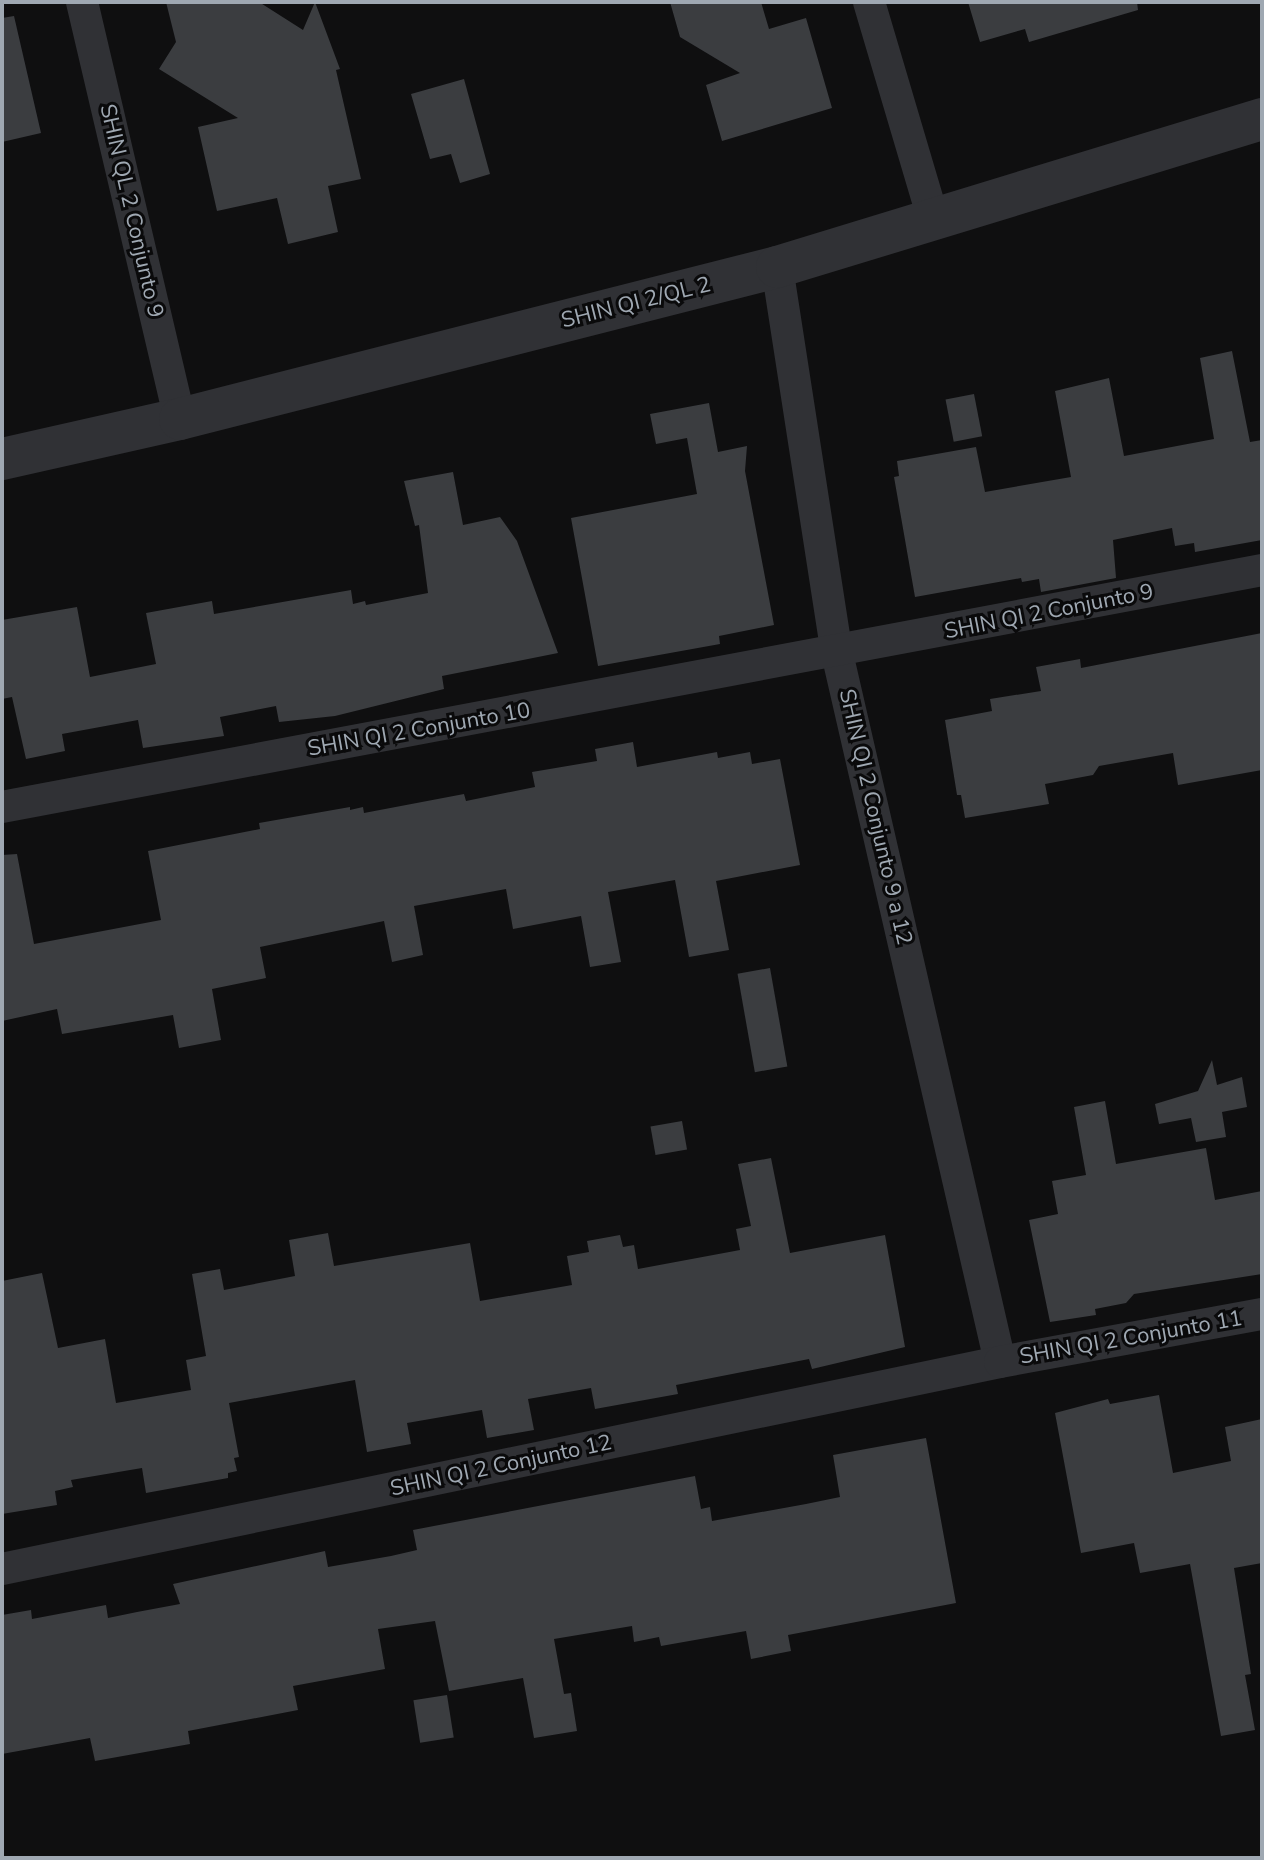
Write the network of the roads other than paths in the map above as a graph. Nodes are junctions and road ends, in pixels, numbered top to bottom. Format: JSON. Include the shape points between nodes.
{"nodes":[{"id":1,"x":82,"y":2,"type":"edge"},
{"id":2,"x":869,"y":2,"type":"edge"},
{"id":3,"x":1262,"y":119,"type":"edge"},
{"id":4,"x":934,"y":222,"type":"junction"},
{"id":5,"x":777,"y":267,"type":"junction"},
{"id":6,"x":180,"y":419,"type":"junction"},
{"id":7,"x":2,"y":459,"type":"edge"},
{"id":8,"x":1262,"y":570,"type":"edge"},
{"id":9,"x":837,"y":653,"type":"junction"},
{"id":10,"x":2,"y":807,"type":"edge"},
{"id":11,"x":1262,"y":1314,"type":"edge"},
{"id":12,"x":1000,"y":1362,"type":"junction"},
{"id":13,"x":2,"y":1569,"type":"edge"}],
"edges":[{"from":1,"to":6,"type":"street","name":"SHIN QL 2 Conjunto 9"},
{"from":2,"to":4,"type":"street"},
{"from":3,"to":4,"type":"street","name":"SHIN QI 2/QL 2"},
{"from":4,"to":5,"type":"street","name":"SHIN QI 2/QL 2"},
{"from":5,"to":6,"type":"street","name":"SHIN QI 2/QL 2"},
{"from":5,"to":9,"type":"street","name":"SHIN QI 2 Conjunto 9 a 12"},
{"from":6,"to":7,"type":"street","name":"SHIN QI 2/QL 2"},
{"from":8,"to":9,"type":"street","name":"SHIN QI 2 Conjunto 9"},
{"from":9,"to":10,"type":"street","name":"SHIN QI 2 Conjunto 10"},
{"from":9,"to":12,"type":"street","name":"SHIN QI 2 Conjunto 9 a 12"},
{"from":11,"to":12,"type":"street","name":"SHIN QI 2 Conjunto 11"},
{"from":12,"to":13,"type":"street","name":"SHIN QI 2 Conjunto 12"}]}
